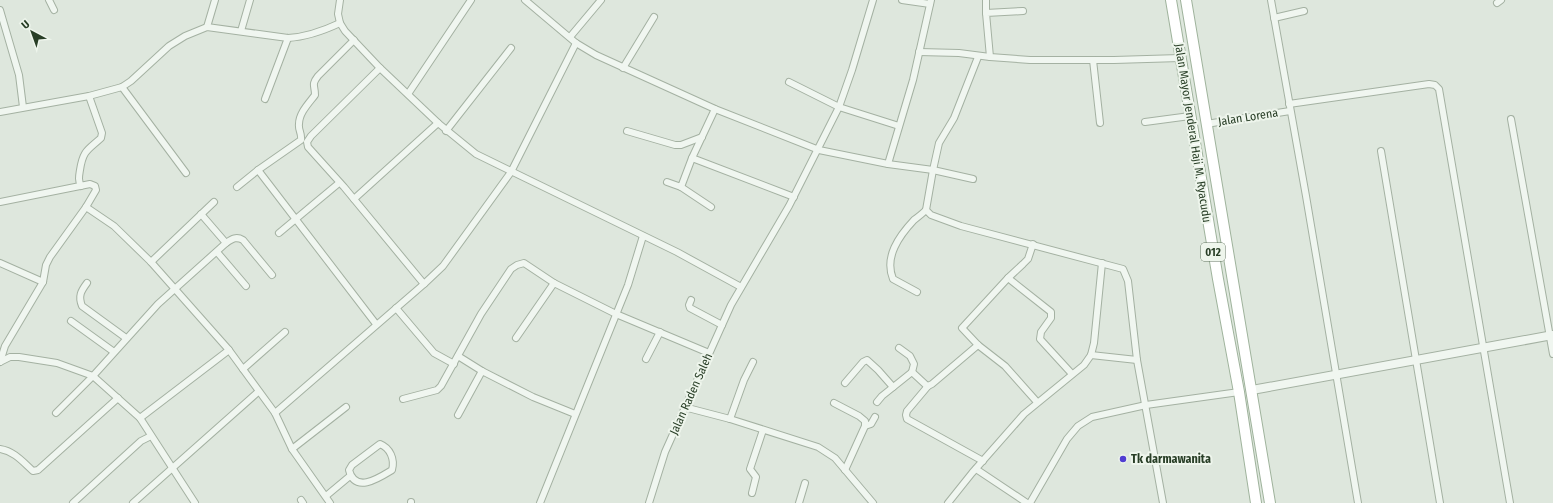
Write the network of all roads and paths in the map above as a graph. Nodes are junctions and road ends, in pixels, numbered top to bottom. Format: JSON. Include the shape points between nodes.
{"nodes":[{"id":1,"x":49,"y":0,"type":"edge"},
{"id":2,"x":214,"y":0,"type":"edge"},
{"id":3,"x":250,"y":0,"type":"edge"},
{"id":4,"x":340,"y":0,"type":"edge"},
{"id":5,"x":471,"y":0,"type":"edge"},
{"id":6,"x":525,"y":0,"type":"edge"},
{"id":7,"x":601,"y":0,"type":"edge"},
{"id":8,"x":873,"y":0,"type":"edge"},
{"id":9,"x":902,"y":0,"type":"edge"},
{"id":10,"x":986,"y":0,"type":"edge"},
{"id":11,"x":1173,"y":0,"type":"edge"},
{"id":12,"x":1270,"y":0,"type":"edge"},
{"id":13,"x":930,"y":2,"type":"edge"},
{"id":14,"x":1186,"y":3,"type":"edge"},
{"id":15,"x":0,"y":10,"type":"edge"},
{"id":16,"x":54,"y":10,"type":"dead end"},
{"id":17,"x":1023,"y":11,"type":"dead end"},
{"id":18,"x":1304,"y":11,"type":"dead end"},
{"id":19,"x":986,"y":13,"type":"junction"},
{"id":20,"x":654,"y":17,"type":"dead end"},
{"id":21,"x":1274,"y":18,"type":"junction"},
{"id":22,"x":340,"y":23,"type":"junction"},
{"id":23,"x":207,"y":27,"type":"junction"},
{"id":24,"x":240,"y":31,"type":"junction"},
{"id":25,"x":1177,"y":32,"type":"junction"},
{"id":26,"x":570,"y":37,"type":"junction"},
{"id":27,"x":288,"y":38,"type":"junction"},
{"id":28,"x":354,"y":40,"type":"junction"},
{"id":29,"x":576,"y":43,"type":"junction"},
{"id":30,"x":511,"y":48,"type":"dead end"},
{"id":31,"x":919,"y":52,"type":"junction"},
{"id":32,"x":978,"y":57,"type":"junction"},
{"id":33,"x":990,"y":57,"type":"junction"},
{"id":34,"x":1180,"y":58,"type":"junction"},
{"id":35,"x":1092,"y":60,"type":"junction"},
{"id":36,"x":380,"y":68,"type":"junction"},
{"id":37,"x":623,"y":68,"type":"junction"},
{"id":38,"x":789,"y":82,"type":"dead end"},
{"id":39,"x":122,"y":87,"type":"junction"},
{"id":40,"x":408,"y":94,"type":"junction"},
{"id":41,"x":89,"y":96,"type":"junction"},
{"id":42,"x":264,"y":99,"type":"dead end"},
{"id":43,"x":23,"y":107,"type":"junction"},
{"id":44,"x":839,"y":107,"type":"junction"},
{"id":45,"x":1289,"y":108,"type":"junction"},
{"id":46,"x":715,"y":109,"type":"junction"},
{"id":47,"x":0,"y":112,"type":"edge"},
{"id":48,"x":1190,"y":116,"type":"junction"},
{"id":49,"x":1511,"y":119,"type":"dead end"},
{"id":50,"x":1144,"y":122,"type":"dead end"},
{"id":51,"x":438,"y":123,"type":"junction"},
{"id":52,"x":1100,"y":123,"type":"dead end"},
{"id":53,"x":1206,"y":124,"type":"junction"},
{"id":54,"x":899,"y":126,"type":"junction"},
{"id":55,"x":300,"y":129,"type":"junction"},
{"id":56,"x":446,"y":131,"type":"junction"},
{"id":57,"x":627,"y":131,"type":"dead end"},
{"id":58,"x":702,"y":137,"type":"junction"},
{"id":59,"x":308,"y":138,"type":"junction"},
{"id":60,"x":819,"y":150,"type":"junction"},
{"id":61,"x":1381,"y":152,"type":"dead end"},
{"id":62,"x":692,"y":158,"type":"junction"},
{"id":63,"x":888,"y":164,"type":"junction"},
{"id":64,"x":258,"y":170,"type":"junction"},
{"id":65,"x":933,"y":170,"type":"junction"},
{"id":66,"x":511,"y":172,"type":"junction"},
{"id":67,"x":186,"y":173,"type":"dead end"},
{"id":68,"x":973,"y":179,"type":"dead end"},
{"id":69,"x":666,"y":182,"type":"dead end"},
{"id":70,"x":339,"y":183,"type":"junction"},
{"id":71,"x":81,"y":186,"type":"junction"},
{"id":72,"x":237,"y":187,"type":"dead end"},
{"id":73,"x":681,"y":187,"type":"junction"},
{"id":74,"x":794,"y":197,"type":"junction"},
{"id":75,"x":354,"y":199,"type":"junction"},
{"id":76,"x":0,"y":202,"type":"edge"},
{"id":77,"x":214,"y":202,"type":"dead end"},
{"id":78,"x":86,"y":207,"type":"junction"},
{"id":79,"x":711,"y":207,"type":"dead end"},
{"id":80,"x":926,"y":210,"type":"junction"},
{"id":81,"x":201,"y":214,"type":"junction"},
{"id":82,"x":296,"y":219,"type":"junction"},
{"id":83,"x":279,"y":233,"type":"dead end"},
{"id":84,"x":643,"y":236,"type":"junction"},
{"id":85,"x":226,"y":243,"type":"junction"},
{"id":86,"x":1033,"y":244,"type":"junction"},
{"id":87,"x":217,"y":252,"type":"junction"},
{"id":88,"x":151,"y":262,"type":"junction"},
{"id":89,"x":0,"y":263,"type":"edge"},
{"id":90,"x":1102,"y":263,"type":"junction"},
{"id":91,"x":272,"y":275,"type":"dead end"},
{"id":92,"x":1008,"y":278,"type":"junction"},
{"id":93,"x":43,"y":282,"type":"junction"},
{"id":94,"x":87,"y":282,"type":"dead end"},
{"id":95,"x":554,"y":282,"type":"junction"},
{"id":96,"x":424,"y":284,"type":"junction"},
{"id":97,"x":246,"y":286,"type":"dead end"},
{"id":98,"x":741,"y":287,"type":"junction"},
{"id":99,"x":174,"y":290,"type":"junction"},
{"id":100,"x":917,"y":292,"type":"dead end"},
{"id":101,"x":691,"y":300,"type":"dead end"},
{"id":102,"x":396,"y":308,"type":"junction"},
{"id":103,"x":616,"y":314,"type":"junction"},
{"id":104,"x":70,"y":321,"type":"dead end"},
{"id":105,"x":376,"y":324,"type":"junction"},
{"id":106,"x":722,"y":325,"type":"junction"},
{"id":107,"x":285,"y":332,"type":"dead end"},
{"id":108,"x":660,"y":332,"type":"junction"},
{"id":109,"x":1551,"y":335,"type":"edge"},
{"id":110,"x":126,"y":338,"type":"junction"},
{"id":111,"x":516,"y":338,"type":"dead end"},
{"id":112,"x":978,"y":345,"type":"junction"},
{"id":113,"x":1484,"y":347,"type":"junction"},
{"id":114,"x":900,"y":348,"type":"dead end"},
{"id":115,"x":229,"y":350,"type":"junction"},
{"id":116,"x":114,"y":352,"type":"junction"},
{"id":117,"x":709,"y":353,"type":"junction"},
{"id":118,"x":1553,"y":354,"type":"edge"},
{"id":119,"x":1092,"y":355,"type":"junction"},
{"id":120,"x":458,"y":356,"type":"junction"},
{"id":121,"x":646,"y":359,"type":"dead end"},
{"id":122,"x":1137,"y":360,"type":"junction"},
{"id":123,"x":1416,"y":361,"type":"junction"},
{"id":124,"x":0,"y":362,"type":"edge"},
{"id":125,"x":753,"y":362,"type":"dead end"},
{"id":126,"x":454,"y":364,"type":"junction"},
{"id":127,"x":243,"y":369,"type":"junction"},
{"id":128,"x":482,"y":370,"type":"junction"},
{"id":129,"x":912,"y":372,"type":"junction"},
{"id":130,"x":1072,"y":374,"type":"junction"},
{"id":131,"x":1335,"y":375,"type":"junction"},
{"id":132,"x":93,"y":376,"type":"junction"},
{"id":133,"x":845,"y":383,"type":"dead end"},
{"id":134,"x":928,"y":386,"type":"junction"},
{"id":135,"x":893,"y":387,"type":"junction"},
{"id":136,"x":1252,"y":390,"type":"junction"},
{"id":137,"x":258,"y":392,"type":"junction"},
{"id":138,"x":1239,"y":392,"type":"junction"},
{"id":139,"x":118,"y":398,"type":"junction"},
{"id":140,"x":403,"y":399,"type":"dead end"},
{"id":141,"x":877,"y":402,"type":"dead end"},
{"id":142,"x":1037,"y":402,"type":"junction"},
{"id":143,"x":834,"y":403,"type":"dead end"},
{"id":144,"x":1146,"y":405,"type":"junction"},
{"id":145,"x":346,"y":407,"type":"dead end"},
{"id":146,"x":684,"y":407,"type":"junction"},
{"id":147,"x":275,"y":413,"type":"junction"},
{"id":148,"x":56,"y":414,"type":"dead end"},
{"id":149,"x":575,"y":414,"type":"junction"},
{"id":150,"x":458,"y":415,"type":"dead end"},
{"id":151,"x":875,"y":417,"type":"dead end"},
{"id":152,"x":140,"y":418,"type":"junction"},
{"id":153,"x":730,"y":419,"type":"junction"},
{"id":154,"x":865,"y":426,"type":"junction"},
{"id":155,"x":764,"y":430,"type":"junction"},
{"id":156,"x":151,"y":436,"type":"junction"},
{"id":157,"x":0,"y":449,"type":"edge"},
{"id":158,"x":292,"y":449,"type":"junction"},
{"id":159,"x":983,"y":461,"type":"junction"},
{"id":160,"x":172,"y":467,"type":"junction"},
{"id":161,"x":976,"y":469,"type":"junction"},
{"id":162,"x":845,"y":470,"type":"junction"},
{"id":163,"x":350,"y":476,"type":"junction"},
{"id":164,"x":805,"y":482,"type":"dead end"},
{"id":165,"x":752,"y":493,"type":"dead end"},
{"id":166,"x":326,"y":496,"type":"junction"},
{"id":167,"x":73,"y":503,"type":"edge"},
{"id":168,"x":133,"y":503,"type":"edge"},
{"id":169,"x":195,"y":503,"type":"edge"},
{"id":170,"x":330,"y":503,"type":"edge"},
{"id":171,"x":540,"y":503,"type":"edge"},
{"id":172,"x":649,"y":503,"type":"edge"},
{"id":173,"x":799,"y":503,"type":"edge"},
{"id":174,"x":873,"y":503,"type":"edge"},
{"id":175,"x":948,"y":503,"type":"edge"},
{"id":176,"x":1029,"y":503,"type":"edge"},
{"id":177,"x":1163,"y":503,"type":"edge"},
{"id":178,"x":1256,"y":503,"type":"edge"},
{"id":179,"x":1270,"y":503,"type":"edge"},
{"id":180,"x":1358,"y":503,"type":"edge"},
{"id":181,"x":1440,"y":503,"type":"edge"},
{"id":182,"x":1510,"y":503,"type":"edge"}],
"edges":[{"from":1,"to":16,"type":"street"},
{"from":2,"to":23,"type":"street"},
{"from":3,"to":24,"type":"street"},
{"from":4,"to":22,"type":"street"},
{"from":5,"to":40,"type":"street"},
{"from":6,"to":26,"type":"street"},
{"from":7,"to":26,"type":"street"},
{"from":8,"to":44,"type":"street","name":"Jalan Raden Saleh"},
{"from":9,"to":13,"type":"street"},
{"from":10,"to":19,"type":"street"},
{"from":11,"to":25,"type":"main road","name":"Jalan Mayor Jenderal Haji M. Ryacudu","number":"012"},
{"from":12,"to":21,"type":"street"},
{"from":13,"to":31,"type":"street"},
{"from":14,"to":25,"type":"main road","via":[[1178,9],[1180,26]]},
{"from":14,"to":53,"type":"main road","name":"Jalan Mayor Jenderal Haji M. Ryacudu","number":"012"},
{"from":15,"to":43,"type":"street","via":[[19,75]]},
{"from":17,"to":19,"type":"street"},
{"from":18,"to":21,"type":"street"},
{"from":19,"to":33,"type":"street"},
{"from":20,"to":37,"type":"street"},
{"from":21,"to":45,"type":"street"},
{"from":22,"to":27,"type":"street","via":[[315,33]]},
{"from":22,"to":28,"type":"street"},
{"from":23,"to":24,"type":"street"},
{"from":23,"to":39,"type":"street","via":[[170,46]]},
{"from":24,"to":27,"type":"street"},
{"from":25,"to":34,"type":"main road","name":"Jalan Mayor Jenderal Haji M. Ryacudu","number":"012"},
{"from":26,"to":29,"type":"street"},
{"from":27,"to":42,"type":"street"},
{"from":28,"to":36,"type":"street"},
{"from":28,"to":55,"type":"street","via":[[314,82],[315,95],[301,114]]},
{"from":29,"to":37,"type":"street","via":[[596,56]]},
{"from":29,"to":66,"type":"street"},
{"from":30,"to":56,"type":"street"},
{"from":31,"to":32,"type":"street"},
{"from":31,"to":54,"type":"street"},
{"from":32,"to":33,"type":"street"},
{"from":32,"to":65,"type":"street","via":[[954,118],[940,139]]},
{"from":33,"to":35,"type":"street"},
{"from":34,"to":35,"type":"street"},
{"from":34,"to":48,"type":"main road","name":"Jalan Mayor Jenderal Haji M. Ryacudu","number":"012"},
{"from":35,"to":52,"type":"street"},
{"from":36,"to":40,"type":"street"},
{"from":36,"to":59,"type":"street"},
{"from":37,"to":46,"type":"street"},
{"from":38,"to":44,"type":"street"},
{"from":39,"to":41,"type":"street"},
{"from":39,"to":67,"type":"street"},
{"from":40,"to":51,"type":"street"},
{"from":41,"to":43,"type":"street"},
{"from":41,"to":71,"type":"street","via":[[102,133],[101,138],[82,157],[79,178]]},
{"from":43,"to":47,"type":"street"},
{"from":44,"to":54,"type":"street"},
{"from":44,"to":60,"type":"street","name":"Jalan Raden Saleh"},
{"from":45,"to":53,"type":"street","name":"Jalan Lorena"},
{"from":45,"to":113,"type":"street","name":"Jalan Lorena","via":[[1429,84],[1439,89]]},
{"from":45,"to":131,"type":"street"},
{"from":46,"to":58,"type":"street"},
{"from":46,"to":60,"type":"street"},
{"from":48,"to":50,"type":"street"},
{"from":48,"to":138,"type":"main road","name":"Jalan Mayor Jenderal Haji M. Ryacudu","number":"012"},
{"from":49,"to":109,"type":"street"},
{"from":51,"to":56,"type":"street"},
{"from":51,"to":75,"type":"street"},
{"from":53,"to":136,"type":"main road","name":"Jalan Mayor Jenderal Haji M. Ryacudu","number":"012"},
{"from":54,"to":63,"type":"street"},
{"from":55,"to":59,"type":"street"},
{"from":55,"to":64,"type":"street","via":[[301,140]]},
{"from":56,"to":66,"type":"street","via":[[476,154]]},
{"from":57,"to":58,"type":"street","via":[[675,145]]},
{"from":58,"to":62,"type":"street"},
{"from":59,"to":70,"type":"street","via":[[308,147]]},
{"from":60,"to":63,"type":"street"},
{"from":60,"to":74,"type":"street","name":"Jalan Raden Saleh"},
{"from":61,"to":123,"type":"street"},
{"from":62,"to":73,"type":"street"},
{"from":62,"to":74,"type":"street"},
{"from":63,"to":65,"type":"street"},
{"from":64,"to":72,"type":"street"},
{"from":64,"to":82,"type":"street"},
{"from":65,"to":68,"type":"street"},
{"from":65,"to":80,"type":"street"},
{"from":66,"to":84,"type":"street"},
{"from":66,"to":96,"type":"street","via":[[443,266]]},
{"from":69,"to":73,"type":"street"},
{"from":70,"to":75,"type":"street"},
{"from":70,"to":82,"type":"street"},
{"from":71,"to":76,"type":"street"},
{"from":71,"to":78,"type":"street","via":[[93,184],[96,190]]},
{"from":73,"to":79,"type":"street"},
{"from":74,"to":98,"type":"street","name":"Jalan Raden Saleh"},
{"from":75,"to":96,"type":"street"},
{"from":77,"to":81,"type":"street"},
{"from":78,"to":88,"type":"street","via":[[114,226]]},
{"from":78,"to":93,"type":"street","via":[[50,257]]},
{"from":80,"to":86,"type":"street","via":[[931,215],[961,226]]},
{"from":80,"to":100,"type":"street","via":[[899,238],[891,262],[893,279]]},
{"from":81,"to":85,"type":"street"},
{"from":81,"to":88,"type":"street"},
{"from":82,"to":83,"type":"street"},
{"from":82,"to":105,"type":"street"},
{"from":84,"to":98,"type":"street"},
{"from":84,"to":103,"type":"street","via":[[628,286]]},
{"from":85,"to":87,"type":"street"},
{"from":85,"to":91,"type":"street","via":[[234,238],[243,240]]},
{"from":86,"to":90,"type":"street"},
{"from":86,"to":92,"type":"street","via":[[1028,259]]},
{"from":87,"to":97,"type":"street"},
{"from":87,"to":99,"type":"street"},
{"from":88,"to":99,"type":"street"},
{"from":89,"to":93,"type":"street"},
{"from":90,"to":119,"type":"street"},
{"from":90,"to":122,"type":"street","via":[[1120,267],[1126,274]]},
{"from":92,"to":112,"type":"street","via":[[962,326]]},
{"from":92,"to":130,"type":"street","via":[[1051,312],[1051,318],[1041,332],[1040,339]]},
{"from":93,"to":124,"type":"street","via":[[5,346]]},
{"from":94,"to":110,"type":"street","via":[[80,293],[79,300],[82,306]]},
{"from":95,"to":103,"type":"street"},
{"from":95,"to":111,"type":"street"},
{"from":95,"to":120,"type":"street","via":[[524,263],[517,265],[481,314]]},
{"from":96,"to":102,"type":"street"},
{"from":98,"to":106,"type":"street","name":"Jalan Raden Saleh"},
{"from":99,"to":110,"type":"street"},
{"from":99,"to":115,"type":"street"},
{"from":101,"to":106,"type":"street","via":[[690,308]]},
{"from":102,"to":105,"type":"street"},
{"from":102,"to":126,"type":"street","via":[[434,353]]},
{"from":103,"to":108,"type":"street"},
{"from":103,"to":149,"type":"street"},
{"from":104,"to":116,"type":"street"},
{"from":105,"to":147,"type":"street"},
{"from":106,"to":117,"type":"street","name":"Jalan Raden Saleh"},
{"from":107,"to":127,"type":"street"},
{"from":108,"to":117,"type":"street"},
{"from":108,"to":121,"type":"street"},
{"from":109,"to":113,"type":"street"},
{"from":109,"to":118,"type":"street"},
{"from":110,"to":116,"type":"street"},
{"from":112,"to":134,"type":"street"},
{"from":112,"to":142,"type":"street","via":[[1005,366]]},
{"from":113,"to":123,"type":"street"},
{"from":113,"to":182,"type":"street"},
{"from":114,"to":129,"type":"street","via":[[910,356],[914,364]]},
{"from":115,"to":127,"type":"street"},
{"from":115,"to":152,"type":"street"},
{"from":116,"to":132,"type":"street"},
{"from":117,"to":146,"type":"street","name":"Jalan Raden Saleh"},
{"from":119,"to":122,"type":"street"},
{"from":119,"to":130,"type":"street"},
{"from":120,"to":126,"type":"street"},
{"from":120,"to":128,"type":"street"},
{"from":122,"to":144,"type":"street"},
{"from":123,"to":131,"type":"street"},
{"from":123,"to":181,"type":"street"},
{"from":124,"to":132,"type":"street","via":[[10,357],[19,357],[57,363]]},
{"from":125,"to":153,"type":"street"},
{"from":126,"to":140,"type":"street","via":[[437,390]]},
{"from":127,"to":137,"type":"street"},
{"from":128,"to":149,"type":"street","via":[[533,397]]},
{"from":128,"to":150,"type":"street"},
{"from":129,"to":134,"type":"street"},
{"from":129,"to":135,"type":"street"},
{"from":130,"to":142,"type":"street"},
{"from":131,"to":136,"type":"street"},
{"from":131,"to":180,"type":"street"},
{"from":132,"to":139,"type":"street"},
{"from":132,"to":148,"type":"street"},
{"from":133,"to":135,"type":"street","via":[[867,360]]},
{"from":134,"to":159,"type":"street","via":[[907,411],[907,419]]},
{"from":135,"to":141,"type":"street"},
{"from":136,"to":179,"type":"main road","name":"Jalan Mayor Jenderal Haji M. Ryacudu","number":"012"},
{"from":137,"to":147,"type":"street"},
{"from":137,"to":160,"type":"street"},
{"from":138,"to":144,"type":"street"},
{"from":138,"to":178,"type":"main road","name":"Jalan Mayor Jenderal Haji M. Ryacudu","number":"012"},
{"from":139,"to":152,"type":"street"},
{"from":139,"to":157,"type":"street","via":[[38,470],[33,471],[14,454]]},
{"from":142,"to":159,"type":"street"},
{"from":143,"to":154,"type":"street","via":[[859,416]]},
{"from":144,"to":176,"type":"street","via":[[1092,417],[1078,426],[1067,439]]},
{"from":144,"to":177,"type":"street"},
{"from":145,"to":158,"type":"street"},
{"from":146,"to":153,"type":"street"},
{"from":146,"to":172,"type":"street","name":"Jalan Raden Saleh","via":[[665,452]]},
{"from":147,"to":158,"type":"street"},
{"from":149,"to":171,"type":"street"},
{"from":151,"to":154,"type":"street","via":[[871,424]]},
{"from":152,"to":156,"type":"street"},
{"from":153,"to":155,"type":"street"},
{"from":154,"to":162,"type":"street"},
{"from":155,"to":162,"type":"street","via":[[818,447],[835,458]]},
{"from":155,"to":165,"type":"street","via":[[750,469],[756,477]]},
{"from":156,"to":160,"type":"street"},
{"from":156,"to":167,"type":"street","via":[[141,441]]},
{"from":158,"to":166,"type":"street"},
{"from":159,"to":161,"type":"street"},
{"from":160,"to":168,"type":"street"},
{"from":160,"to":169,"type":"street"},
{"from":161,"to":175,"type":"street"},
{"from":161,"to":176,"type":"street"},
{"from":162,"to":174,"type":"street"},
{"from":163,"to":163,"type":"street","via":[[359,482],[367,483],[392,470],[389,451],[380,444],[352,465],[349,470]]},
{"from":163,"to":166,"type":"street"},
{"from":164,"to":173,"type":"street"},
{"from":166,"to":170,"type":"street"}]}
